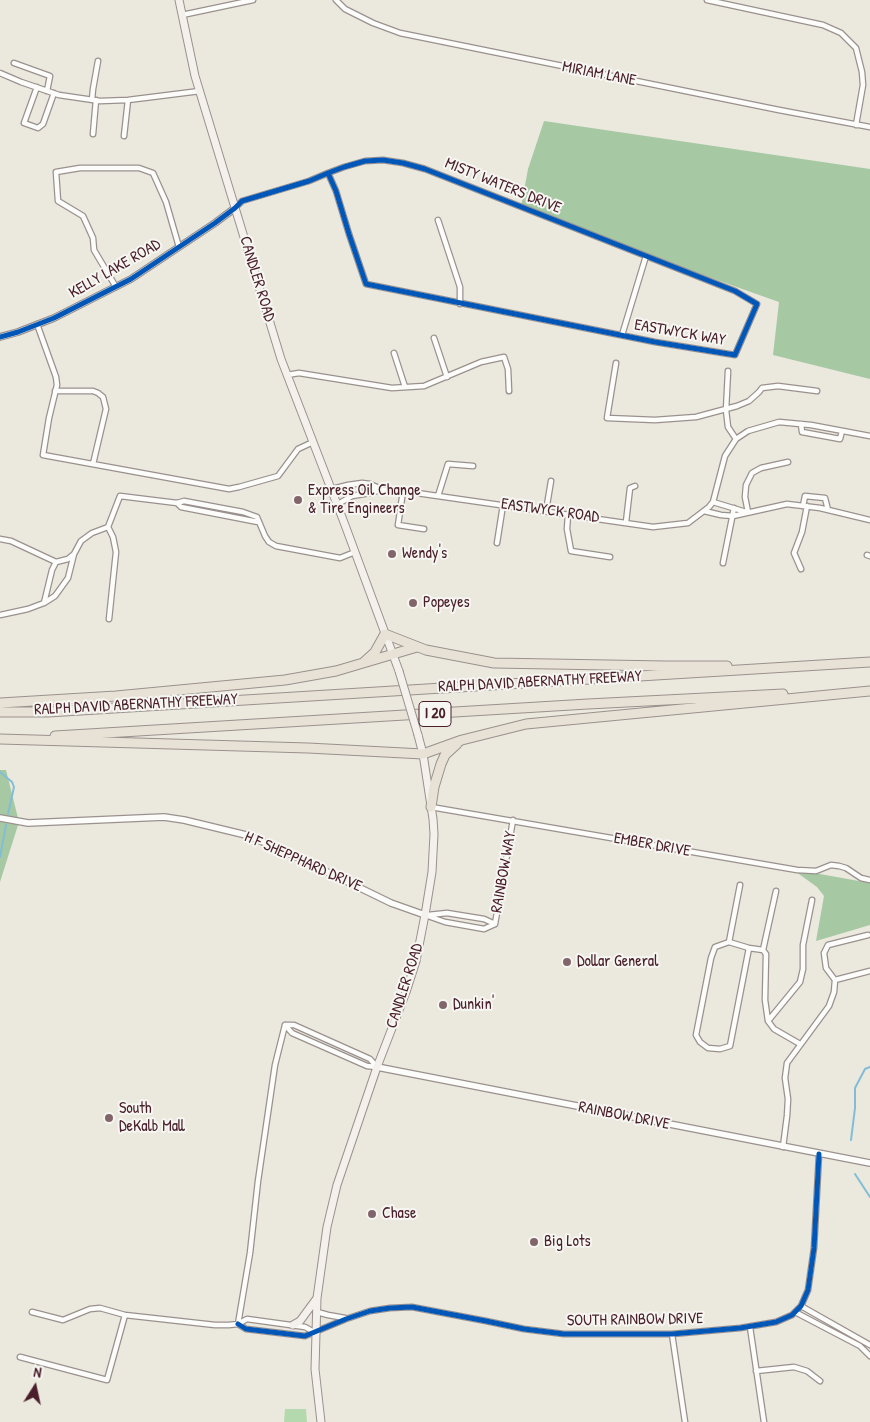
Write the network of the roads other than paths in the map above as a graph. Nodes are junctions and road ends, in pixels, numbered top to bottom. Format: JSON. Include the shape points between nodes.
{"nodes":[{"id":1,"x":178,"y":0,"type":"edge"},
{"id":2,"x":253,"y":0,"type":"edge"},
{"id":3,"x":336,"y":0,"type":"edge"},
{"id":4,"x":706,"y":0,"type":"edge"},
{"id":5,"x":734,"y":2,"type":"edge"},
{"id":6,"x":182,"y":15,"type":"junction"},
{"id":7,"x":98,"y":61,"type":"dead end"},
{"id":8,"x":14,"y":63,"type":"dead end"},
{"id":9,"x":0,"y":73,"type":"edge"},
{"id":10,"x":37,"y":87,"type":"junction"},
{"id":11,"x":47,"y":91,"type":"junction"},
{"id":12,"x":200,"y":91,"type":"junction"},
{"id":13,"x":54,"y":93,"type":"junction"},
{"id":14,"x":94,"y":100,"type":"junction"},
{"id":15,"x":128,"y":100,"type":"junction"},
{"id":16,"x":856,"y":124,"type":"junction"},
{"id":17,"x":870,"y":127,"type":"edge"},
{"id":18,"x":93,"y":134,"type":"dead end"},
{"id":19,"x":124,"y":136,"type":"dead end"},
{"id":20,"x":328,"y":173,"type":"junction"},
{"id":21,"x":235,"y":208,"type":"junction"},
{"id":22,"x":438,"y":220,"type":"dead end"},
{"id":23,"x":179,"y":247,"type":"junction"},
{"id":24,"x":646,"y":256,"type":"junction"},
{"id":25,"x":116,"y":287,"type":"junction"},
{"id":26,"x":460,"y":304,"type":"junction"},
{"id":27,"x":757,"y":304,"type":"joint"},
{"id":28,"x":37,"y":324,"type":"junction"},
{"id":29,"x":622,"y":335,"type":"junction"},
{"id":30,"x":0,"y":337,"type":"edge"},
{"id":31,"x":434,"y":338,"type":"dead end"},
{"id":32,"x":394,"y":354,"type":"dead end"},
{"id":33,"x":616,"y":363,"type":"dead end"},
{"id":34,"x":728,"y":371,"type":"dead end"},
{"id":35,"x":287,"y":374,"type":"junction"},
{"id":36,"x":447,"y":377,"type":"junction"},
{"id":37,"x":405,"y":387,"type":"junction"},
{"id":38,"x":55,"y":390,"type":"junction"},
{"id":39,"x":817,"y":390,"type":"dead end"},
{"id":40,"x":509,"y":391,"type":"dead end"},
{"id":41,"x":726,"y":410,"type":"junction"},
{"id":42,"x":801,"y":424,"type":"junction"},
{"id":43,"x":842,"y":431,"type":"junction"},
{"id":44,"x":870,"y":436,"type":"edge"},
{"id":45,"x":736,"y":439,"type":"junction"},
{"id":46,"x":314,"y":442,"type":"junction"},
{"id":47,"x":788,"y":462,"type":"dead end"},
{"id":48,"x":93,"y":464,"type":"junction"},
{"id":49,"x":473,"y":466,"type":"dead end"},
{"id":50,"x":551,"y":481,"type":"dead end"},
{"id":51,"x":362,"y":483,"type":"junction"},
{"id":52,"x":635,"y":486,"type":"dead end"},
{"id":53,"x":332,"y":489,"type":"junction"},
{"id":54,"x":380,"y":489,"type":"junction"},
{"id":55,"x":364,"y":491,"type":"junction"},
{"id":56,"x":403,"y":491,"type":"junction"},
{"id":57,"x":438,"y":496,"type":"junction"},
{"id":58,"x":713,"y":502,"type":"junction"},
{"id":59,"x":338,"y":504,"type":"junction"},
{"id":60,"x":503,"y":505,"type":"junction"},
{"id":61,"x":805,"y":506,"type":"junction"},
{"id":62,"x":734,"y":508,"type":"junction"},
{"id":63,"x":704,"y":510,"type":"junction"},
{"id":64,"x":828,"y":510,"type":"junction"},
{"id":65,"x":546,"y":511,"type":"junction"},
{"id":66,"x":748,"y":512,"type":"junction"},
{"id":67,"x":568,"y":514,"type":"junction"},
{"id":68,"x":733,"y":516,"type":"junction"},
{"id":69,"x":870,"y":518,"type":"edge"},
{"id":70,"x":626,"y":522,"type":"junction"},
{"id":71,"x":108,"y":527,"type":"junction"},
{"id":72,"x":424,"y":529,"type":"dead end"},
{"id":73,"x":0,"y":539,"type":"edge"},
{"id":74,"x":497,"y":543,"type":"dead end"},
{"id":75,"x":355,"y":552,"type":"junction"},
{"id":76,"x":74,"y":554,"type":"junction"},
{"id":77,"x":610,"y":557,"type":"dead end"},
{"id":78,"x":56,"y":562,"type":"junction"},
{"id":79,"x":723,"y":563,"type":"dead end"},
{"id":80,"x":801,"y":569,"type":"dead end"},
{"id":81,"x":44,"y":604,"type":"junction"},
{"id":82,"x":0,"y":615,"type":"edge"},
{"id":83,"x":108,"y":619,"type":"dead end"},
{"id":84,"x":385,"y":634,"type":"junction"},
{"id":85,"x":417,"y":647,"type":"junction"},
{"id":86,"x":392,"y":654,"type":"junction"},
{"id":87,"x":364,"y":662,"type":"junction"},
{"id":88,"x":870,"y":662,"type":"edge"},
{"id":89,"x":820,"y":665,"type":"junction"},
{"id":90,"x":870,"y":690,"type":"edge"},
{"id":91,"x":0,"y":703,"type":"edge"},
{"id":92,"x":0,"y":712,"type":"edge"},
{"id":93,"x":0,"y":738,"type":"edge"},
{"id":94,"x":462,"y":740,"type":"junction"},
{"id":95,"x":423,"y":754,"type":"junction"},
{"id":96,"x":431,"y":806,"type":"junction"},
{"id":97,"x":0,"y":818,"type":"edge"},
{"id":98,"x":513,"y":820,"type":"junction"},
{"id":99,"x":870,"y":880,"type":"edge"},
{"id":100,"x":740,"y":885,"type":"dead end"},
{"id":101,"x":776,"y":891,"type":"dead end"},
{"id":102,"x":812,"y":900,"type":"dead end"},
{"id":103,"x":425,"y":915,"type":"junction"},
{"id":104,"x":495,"y":924,"type":"junction"},
{"id":105,"x":868,"y":935,"type":"dead end"},
{"id":106,"x":729,"y":942,"type":"junction"},
{"id":107,"x":749,"y":948,"type":"junction"},
{"id":108,"x":763,"y":950,"type":"junction"},
{"id":109,"x":870,"y":971,"type":"edge"},
{"id":110,"x":835,"y":980,"type":"junction"},
{"id":111,"x":768,"y":1021,"type":"junction"},
{"id":112,"x":285,"y":1025,"type":"junction"},
{"id":113,"x":800,"y":1044,"type":"junction"},
{"id":114,"x":377,"y":1067,"type":"junction"},
{"id":115,"x":783,"y":1147,"type":"junction"},
{"id":116,"x":820,"y":1154,"type":"junction"},
{"id":117,"x":870,"y":1163,"type":"edge"},
{"id":118,"x":317,"y":1298,"type":"junction"},
{"id":119,"x":801,"y":1306,"type":"junction"},
{"id":120,"x":32,"y":1312,"type":"dead end"},
{"id":121,"x":317,"y":1312,"type":"junction"},
{"id":122,"x":795,"y":1312,"type":"junction"},
{"id":123,"x":125,"y":1315,"type":"junction"},
{"id":124,"x":346,"y":1319,"type":"junction"},
{"id":125,"x":238,"y":1324,"type":"junction"},
{"id":126,"x":293,"y":1325,"type":"junction"},
{"id":127,"x":750,"y":1326,"type":"junction"},
{"id":128,"x":316,"y":1333,"type":"junction"},
{"id":129,"x":672,"y":1334,"type":"junction"},
{"id":130,"x":870,"y":1345,"type":"edge"},
{"id":131,"x":870,"y":1356,"type":"edge"},
{"id":132,"x":20,"y":1357,"type":"dead end"},
{"id":133,"x":756,"y":1371,"type":"junction"},
{"id":134,"x":820,"y":1381,"type":"dead end"},
{"id":135,"x":321,"y":1422,"type":"edge"},
{"id":136,"x":685,"y":1422,"type":"edge"},
{"id":137,"x":764,"y":1422,"type":"edge"}],
"edges":[{"from":1,"to":6,"type":"main road","name":"CANDLER ROAD"},
{"from":2,"to":6,"type":"street"},
{"from":3,"to":16,"type":"street","name":"MIRIAM LANE","via":[[373,23],[400,33]]},
{"from":4,"to":5,"type":"street"},
{"from":5,"to":16,"type":"street","via":[[822,25],[850,41],[856,48],[862,72]]},
{"from":6,"to":12,"type":"main road","name":"CANDLER ROAD"},
{"from":7,"to":14,"type":"street","via":[[92,89]]},
{"from":8,"to":11,"type":"street","via":[[50,76]]},
{"from":9,"to":10,"type":"street"},
{"from":10,"to":11,"type":"street"},
{"from":10,"to":13,"type":"street","via":[[24,123],[38,128],[43,124]]},
{"from":11,"to":13,"type":"street"},
{"from":12,"to":15,"type":"street"},
{"from":12,"to":21,"type":"main road","name":"CANDLER ROAD"},
{"from":13,"to":14,"type":"street"},
{"from":14,"to":15,"type":"street"},
{"from":14,"to":18,"type":"street"},
{"from":15,"to":19,"type":"street"},
{"from":16,"to":17,"type":"street","name":"MIRIAM LANE"},
{"from":20,"to":21,"type":"street","name":"MISTY WATERS DRIVE","via":[[242,201]]},
{"from":20,"to":24,"type":"street","name":"MISTY WATERS DRIVE","via":[[366,161],[403,163]]},
{"from":20,"to":26,"type":"street","name":"EASTWYCK WAY","via":[[366,284]]},
{"from":21,"to":23,"type":"street","name":"KELLY LAKE ROAD"},
{"from":21,"to":35,"type":"main road","name":"CANDLER ROAD"},
{"from":22,"to":26,"type":"street","via":[[460,287]]},
{"from":23,"to":25,"type":"street","name":"KELLY LAKE ROAD"},
{"from":23,"to":25,"type":"street","via":[[166,202],[153,173],[139,168],[80,168],[56,172],[58,201],[83,216],[93,238],[94,250]]},
{"from":24,"to":27,"type":"street","name":"MISTY WATERS DRIVE","via":[[734,291]]},
{"from":24,"to":29,"type":"street"},
{"from":25,"to":28,"type":"street","name":"KELLY LAKE ROAD"},
{"from":26,"to":29,"type":"street","name":"EASTWYCK WAY"},
{"from":27,"to":29,"type":"street","name":"EASTWYCK WAY","via":[[735,355]]},
{"from":28,"to":30,"type":"street","name":"KELLY LAKE ROAD"},
{"from":28,"to":38,"type":"street","via":[[56,377]]},
{"from":31,"to":36,"type":"street"},
{"from":32,"to":37,"type":"street"},
{"from":33,"to":41,"type":"street","via":[[607,418],[663,420]]},
{"from":34,"to":41,"type":"street","name":"EASTWYCK WAY"},
{"from":35,"to":37,"type":"street"},
{"from":35,"to":46,"type":"main road","name":"CANDLER ROAD"},
{"from":36,"to":37,"type":"street","via":[[424,386]]},
{"from":36,"to":40,"type":"street","via":[[481,362],[504,357]]},
{"from":38,"to":48,"type":"street","via":[[43,455]]},
{"from":38,"to":48,"type":"street","via":[[93,391],[103,397],[106,409]]},
{"from":39,"to":41,"type":"street","via":[[778,386],[762,388],[749,401]]},
{"from":41,"to":45,"type":"street","name":"EASTWYCK WAY","via":[[728,427]]},
{"from":42,"to":43,"type":"street"},
{"from":42,"to":43,"type":"street","via":[[802,432],[840,439]]},
{"from":42,"to":45,"type":"street","via":[[779,422],[748,431]]},
{"from":43,"to":44,"type":"street"},
{"from":45,"to":58,"type":"street","via":[[725,456]]},
{"from":46,"to":48,"type":"street","via":[[298,449],[278,476],[229,489]]},
{"from":46,"to":53,"type":"main road","name":"CANDLER ROAD"},
{"from":47,"to":66,"type":"street","via":[[752,473],[746,485]]},
{"from":49,"to":57,"type":"street","via":[[448,464]]},
{"from":50,"to":65,"type":"street"},
{"from":51,"to":53,"type":"street","name":"EASTWYCK ROAD"},
{"from":51,"to":54,"type":"street","name":"EASTWYCK ROAD"},
{"from":51,"to":55,"type":"street"},
{"from":52,"to":70,"type":"street","via":[[630,488]]},
{"from":53,"to":59,"type":"main road","name":"CANDLER ROAD"},
{"from":54,"to":55,"type":"street","name":"EASTWYCK ROAD"},
{"from":54,"to":56,"type":"street","name":"EASTWYCK ROAD"},
{"from":55,"to":59,"type":"street","name":"EASTWYCK ROAD"},
{"from":56,"to":57,"type":"street","name":"EASTWYCK ROAD"},
{"from":56,"to":72,"type":"street","via":[[398,525]]},
{"from":57,"to":60,"type":"street","name":"EASTWYCK ROAD"},
{"from":58,"to":62,"type":"street"},
{"from":58,"to":63,"type":"street","name":"EASTWYCK ROAD"},
{"from":59,"to":75,"type":"main road","name":"CANDLER ROAD"},
{"from":60,"to":65,"type":"street","name":"EASTWYCK ROAD"},
{"from":60,"to":74,"type":"street"},
{"from":61,"to":64,"type":"street"},
{"from":61,"to":64,"type":"street","via":[[805,496],[825,498]]},
{"from":61,"to":66,"type":"street","via":[[787,504]]},
{"from":61,"to":80,"type":"street","via":[[802,532],[794,553]]},
{"from":62,"to":66,"type":"street"},
{"from":62,"to":68,"type":"street"},
{"from":63,"to":68,"type":"street"},
{"from":63,"to":70,"type":"street","name":"EASTWYCK ROAD","via":[[688,523],[653,527]]},
{"from":64,"to":69,"type":"street"},
{"from":65,"to":67,"type":"street","name":"EASTWYCK ROAD"},
{"from":66,"to":68,"type":"street"},
{"from":67,"to":70,"type":"street","name":"EASTWYCK ROAD"},
{"from":67,"to":77,"type":"street","via":[[571,551]]},
{"from":68,"to":79,"type":"street"},
{"from":71,"to":75,"type":"street","via":[[120,496],[177,503],[184,501],[257,516],[270,542],[276,546],[340,558]]},
{"from":71,"to":76,"type":"street","via":[[81,541]]},
{"from":71,"to":83,"type":"street","via":[[116,552]]},
{"from":73,"to":78,"type":"street"},
{"from":75,"to":84,"type":"main road","name":"CANDLER ROAD"},
{"from":76,"to":78,"type":"street"},
{"from":76,"to":81,"type":"street","via":[[68,578],[55,596]]},
{"from":78,"to":81,"type":"street"},
{"from":81,"to":82,"type":"street"},
{"from":84,"to":85,"type":"highway"},
{"from":84,"to":86,"type":"main road","name":"CANDLER ROAD"},
{"from":84,"to":87,"type":"highway","via":[[376,652]]},
{"from":85,"to":86,"type":"highway"},
{"from":85,"to":89,"type":"highway","via":[[494,663]]},
{"from":86,"to":87,"type":"highway"},
{"from":86,"to":95,"type":"main road","name":"CANDLER ROAD","bridge":true},
{"from":87,"to":91,"type":"highway","via":[[336,671],[285,680]]},
{"from":88,"to":89,"type":"highway","name":"RALPH DAVID ABERNATHY FREEWAY","number":"I 20"},
{"from":89,"to":92,"type":"highway","name":"RALPH DAVID ABERNATHY FREEWAY","number":"I 20"},
{"from":90,"to":93,"type":"highway","name":"RALPH DAVID ABERNATHY FREEWAY","number":"I 20"},
{"from":90,"to":94,"type":"highway","via":[[526,724]]},
{"from":93,"to":95,"type":"highway"},
{"from":94,"to":95,"type":"highway"},
{"from":94,"to":96,"type":"highway","via":[[445,755]]},
{"from":95,"to":96,"type":"main road","name":"CANDLER ROAD"},
{"from":96,"to":98,"type":"street","name":"EMBER DRIVE"},
{"from":96,"to":103,"type":"main road","name":"CANDLER ROAD","via":[[433,854]]},
{"from":97,"to":103,"type":"street","name":"H F SHEPPHARD DRIVE","via":[[28,823],[164,816],[184,820],[246,835],[391,903]]},
{"from":98,"to":99,"type":"street","name":"EMBER DRIVE","via":[[797,870],[816,871],[831,865],[839,866]]},
{"from":98,"to":104,"type":"street","name":"RAINBOW WAY"},
{"from":100,"to":106,"type":"street"},
{"from":101,"to":108,"type":"street"},
{"from":102,"to":111,"type":"street","via":[[802,945],[800,982]]},
{"from":103,"to":104,"type":"street","name":"RAINBOW WAY","via":[[447,913]]},
{"from":103,"to":104,"type":"street","name":"RAINBOW WAY","via":[[484,929]]},
{"from":103,"to":114,"type":"main road","name":"CANDLER ROAD","via":[[410,982]]},
{"from":105,"to":110,"type":"street","via":[[828,946],[824,953],[826,968]]},
{"from":106,"to":107,"type":"street"},
{"from":106,"to":107,"type":"street","via":[[715,947],[711,958],[696,1035],[708,1048],[730,1046]]},
{"from":107,"to":108,"type":"street"},
{"from":108,"to":111,"type":"street","via":[[766,954]]},
{"from":109,"to":110,"type":"street"},
{"from":110,"to":113,"type":"street","via":[[829,1006]]},
{"from":111,"to":113,"type":"street","via":[[774,1029]]},
{"from":112,"to":114,"type":"street","via":[[292,1033],[367,1066]]},
{"from":112,"to":114,"type":"street","via":[[294,1025],[370,1059]]},
{"from":112,"to":125,"type":"street","via":[[275,1065]]},
{"from":113,"to":115,"type":"street","via":[[788,1063],[785,1078],[788,1100]]},
{"from":114,"to":115,"type":"street","name":"RAINBOW DRIVE"},
{"from":114,"to":118,"type":"main road","name":"CANDLER ROAD","via":[[326,1227]]},
{"from":115,"to":116,"type":"street","name":"RAINBOW DRIVE"},
{"from":116,"to":117,"type":"street","name":"RAINBOW DRIVE"},
{"from":116,"to":119,"type":"street","name":"SOUTH RAINBOW DRIVE","via":[[813,1256],[808,1290]]},
{"from":118,"to":121,"type":"main road","name":"CANDLER ROAD"},
{"from":118,"to":126,"type":"main road"},
{"from":119,"to":122,"type":"street","name":"SOUTH RAINBOW DRIVE"},
{"from":119,"to":130,"type":"street"},
{"from":120,"to":123,"type":"street","via":[[63,1320],[94,1308]]},
{"from":121,"to":124,"type":"street"},
{"from":121,"to":128,"type":"main road","name":"CANDLER ROAD"},
{"from":122,"to":127,"type":"street","name":"SOUTH RAINBOW DRIVE","via":[[776,1322]]},
{"from":122,"to":131,"type":"street","via":[[859,1346]]},
{"from":123,"to":125,"type":"street","via":[[215,1325]]},
{"from":123,"to":132,"type":"street","via":[[107,1380]]},
{"from":124,"to":128,"type":"street","name":"SOUTH RAINBOW DRIVE"},
{"from":124,"to":129,"type":"street","name":"SOUTH RAINBOW DRIVE","via":[[370,1311],[412,1307],[550,1333]]},
{"from":125,"to":126,"type":"street","via":[[247,1319]]},
{"from":125,"to":128,"type":"street","via":[[246,1329],[305,1336]]},
{"from":126,"to":128,"type":"street","via":[[305,1326]]},
{"from":127,"to":129,"type":"street","name":"SOUTH RAINBOW DRIVE"},
{"from":127,"to":133,"type":"street"},
{"from":128,"to":135,"type":"main road","name":"CANDLER ROAD","via":[[315,1369]]},
{"from":129,"to":136,"type":"street"},
{"from":133,"to":134,"type":"street","via":[[794,1367],[807,1371]]},
{"from":133,"to":137,"type":"street"}]}
